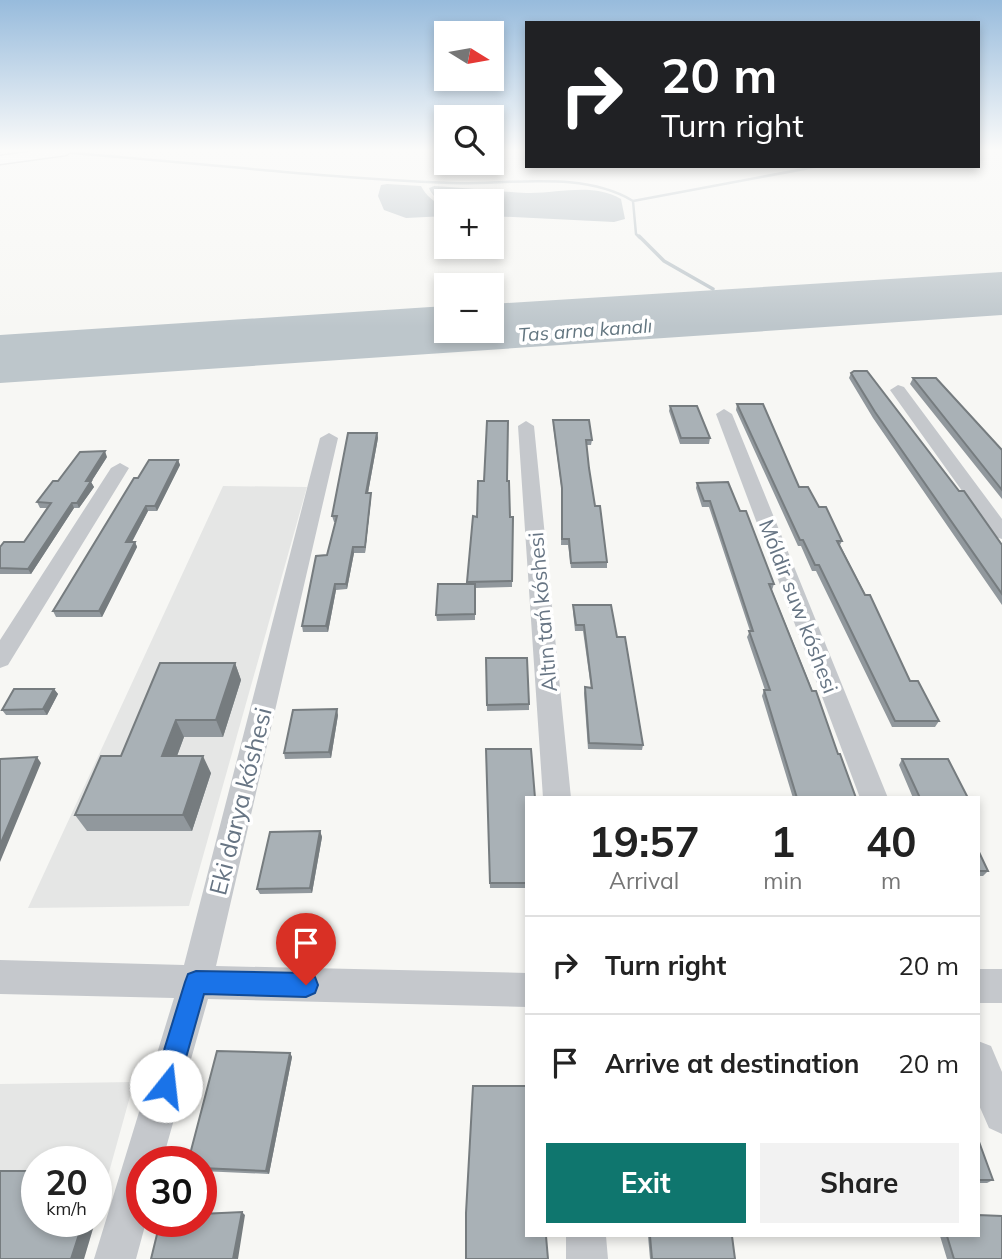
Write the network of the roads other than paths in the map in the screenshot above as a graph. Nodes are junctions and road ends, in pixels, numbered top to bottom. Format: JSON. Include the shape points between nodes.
{"nodes":[{"id":1,"x":898,"y":390,"type":"dead end"},
{"id":2,"x":724,"y":414,"type":"dead end"},
{"id":3,"x":526,"y":426,"type":"dead end"},
{"id":4,"x":329,"y":439,"type":"dead end"},
{"id":5,"x":120,"y":468,"type":"dead end"},
{"id":6,"x":1002,"y":533,"type":"edge"},
{"id":7,"x":0,"y":659,"type":"edge"},
{"id":8,"x":557,"y":796,"type":"edge"},
{"id":9,"x":873,"y":796,"type":"edge"},
{"id":10,"x":0,"y":977,"type":"edge"},
{"id":11,"x":196,"y":982,"type":"junction"},
{"id":12,"x":980,"y":986,"type":"edge"},
{"id":13,"x":1002,"y":986,"type":"edge"},
{"id":14,"x":525,"y":990,"type":"edge"},
{"id":15,"x":980,"y":1064,"type":"edge"},
{"id":16,"x":1002,"y":1115,"type":"edge"},
{"id":17,"x":148,"y":1146,"type":"edge"},
{"id":18,"x":126,"y":1222,"type":"edge"},
{"id":19,"x":586,"y":1237,"type":"edge"},
{"id":20,"x":115,"y":1259,"type":"edge"},
{"id":21,"x":587,"y":1259,"type":"edge"}],
"edges":[{"from":1,"to":6,"type":"street"},
{"from":2,"to":9,"type":"street","name":"Móldir suw kóshesi"},
{"from":3,"to":8,"type":"street","name":"Altın tań kóshesi"},
{"from":4,"to":11,"type":"street","name":"Eki darya kóshesi"},
{"from":5,"to":7,"type":"street"},
{"from":10,"to":11,"type":"street"},
{"from":11,"to":14,"type":"street"},
{"from":11,"to":17,"type":"street","name":"Eki darya kóshesi"},
{"from":12,"to":13,"type":"street"},
{"from":15,"to":16,"type":"street"},
{"from":18,"to":20,"type":"street"},
{"from":19,"to":21,"type":"street"}]}
